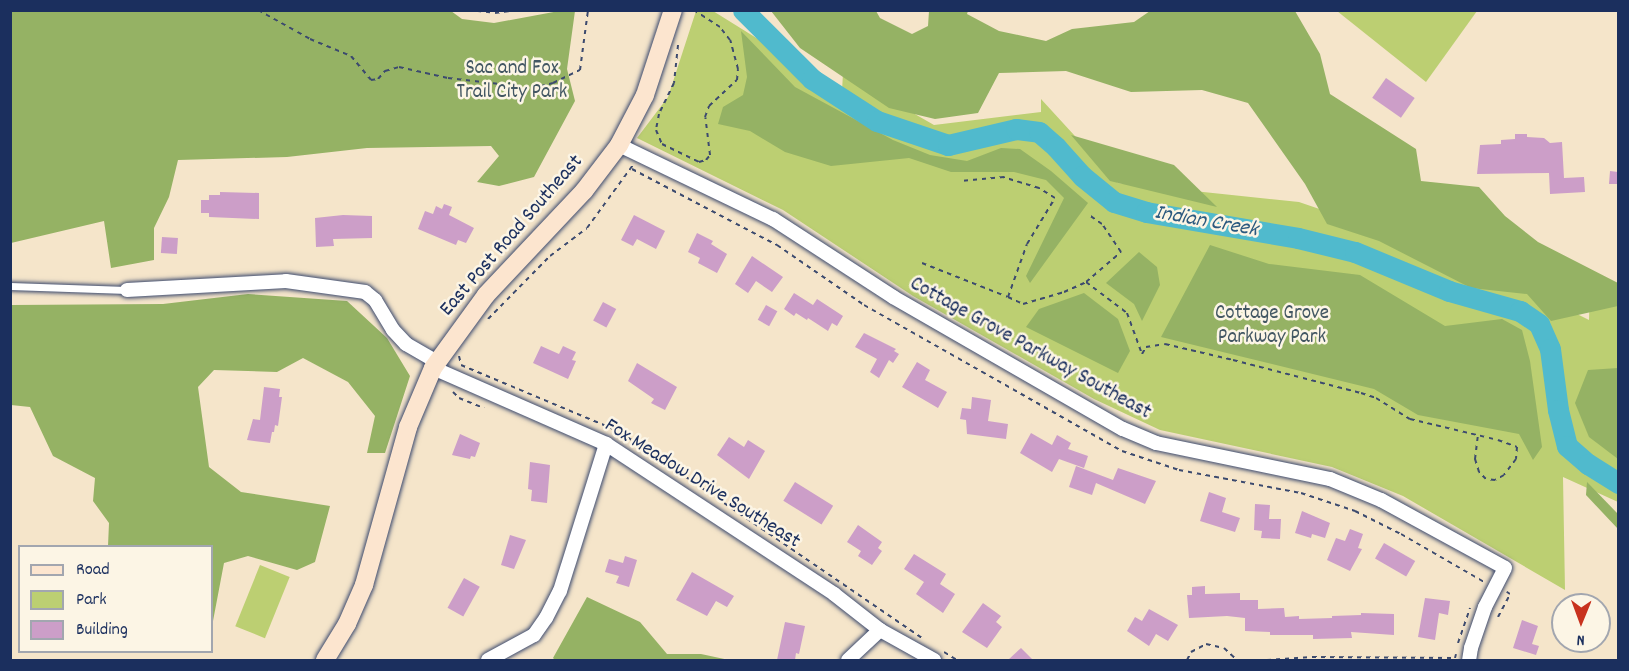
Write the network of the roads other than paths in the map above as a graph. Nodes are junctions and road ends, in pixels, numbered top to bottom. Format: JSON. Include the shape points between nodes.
{"nodes":[{"id":1,"x":673,"y":10,"type":"edge"},
{"id":2,"x":619,"y":145,"type":"junction"},
{"id":3,"x":10,"y":286,"type":"edge"},
{"id":4,"x":128,"y":290,"type":"joint"},
{"id":5,"x":435,"y":365,"type":"junction"},
{"id":6,"x":606,"y":444,"type":"junction"},
{"id":7,"x":879,"y":630,"type":"junction"},
{"id":8,"x":937,"y":654,"type":"edge"},
{"id":9,"x":325,"y":660,"type":"edge"},
{"id":10,"x":488,"y":660,"type":"edge"},
{"id":11,"x":848,"y":660,"type":"edge"},
{"id":12,"x":1469,"y":660,"type":"edge"}],
"edges":[{"from":1,"to":2,"type":"main road","name":"East Post Road Southeast","via":[[672,37]]},
{"from":2,"to":5,"type":"main road","name":"East Post Road Southeast","via":[[578,199],[486,295]]},
{"from":2,"to":12,"type":"street","name":"Cottage Grove Parkway Southeast","via":[[773,219],[893,297],[1124,429],[1156,443],[1330,479],[1380,500],[1505,568],[1485,607]]},
{"from":3,"to":4,"type":"lane"},
{"from":4,"to":5,"type":"street","name":"Fox Meadow Drive Southeast","via":[[286,281],[365,292],[406,344]]},
{"from":5,"to":6,"type":"street","name":"Fox Meadow Drive Southeast"},
{"from":5,"to":9,"type":"main road","name":"East Post Road Southeast","via":[[408,427],[364,585]]},
{"from":6,"to":7,"type":"street","name":"Fox Meadow Drive Southeast","via":[[834,594]]},
{"from":6,"to":10,"type":"street","via":[[560,591],[546,618],[534,635]]},
{"from":7,"to":8,"type":"street","name":"Fox Meadow Drive Southeast"},
{"from":7,"to":11,"type":"street"}]}
